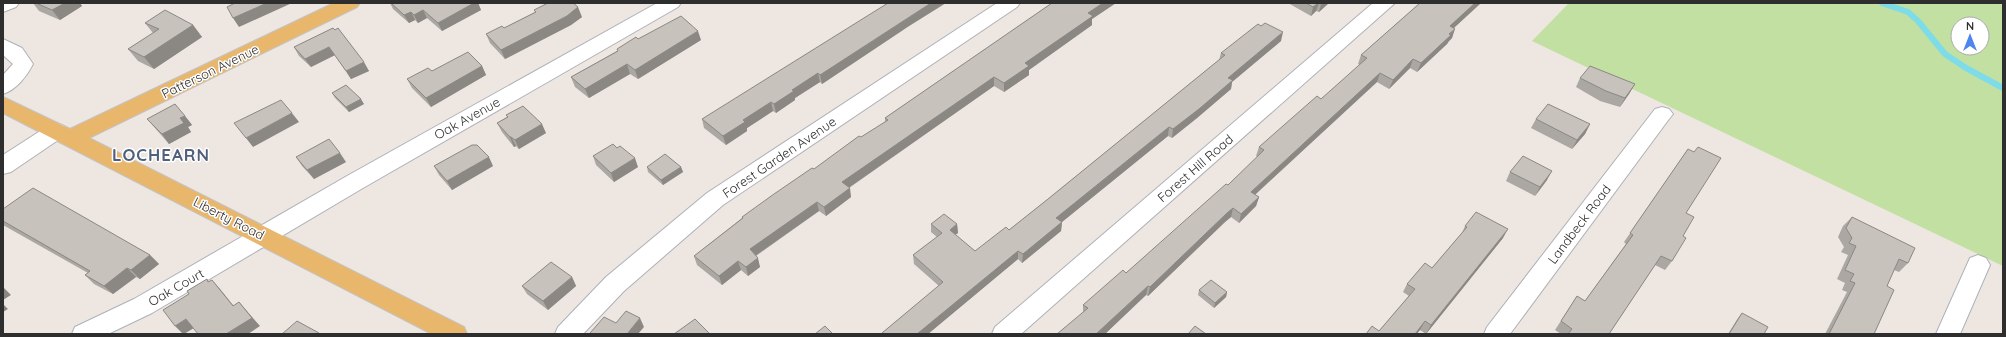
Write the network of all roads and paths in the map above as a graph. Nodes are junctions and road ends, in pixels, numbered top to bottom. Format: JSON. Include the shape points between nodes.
{"nodes":[{"id":1,"x":9,"y":3,"type":"edge"},
{"id":2,"x":350,"y":3,"type":"edge"},
{"id":3,"x":671,"y":3,"type":"edge"},
{"id":4,"x":1010,"y":3,"type":"edge"},
{"id":5,"x":1385,"y":3,"type":"edge"},
{"id":6,"x":3,"y":6,"type":"edge"},
{"id":7,"x":3,"y":46,"type":"edge"},
{"id":8,"x":3,"y":86,"type":"edge"},
{"id":9,"x":3,"y":104,"type":"edge"},
{"id":10,"x":1662,"y":114,"type":"dead end"},
{"id":11,"x":63,"y":135,"type":"junction"},
{"id":12,"x":3,"y":176,"type":"edge"},
{"id":13,"x":264,"y":235,"type":"junction"},
{"id":14,"x":1978,"y":265,"type":"dead end"},
{"id":15,"x":84,"y":334,"type":"edge"},
{"id":16,"x":455,"y":334,"type":"edge"},
{"id":17,"x":566,"y":334,"type":"edge"},
{"id":18,"x":1004,"y":334,"type":"edge"},
{"id":19,"x":1496,"y":334,"type":"edge"},
{"id":20,"x":1948,"y":334,"type":"edge"}],
"edges":[{"from":1,"to":6,"type":"street"},
{"from":2,"to":11,"type":"main road","name":"Patterson Avenue"},
{"from":3,"to":13,"type":"street","name":"Oak Avenue"},
{"from":4,"to":17,"type":"street","name":"Forest Garden Avenue","via":[[715,199],[615,284]]},
{"from":5,"to":18,"type":"street","name":"Forest Hill Road"},
{"from":7,"to":8,"type":"street","via":[[21,58],[23,64]]},
{"from":9,"to":11,"type":"main road","name":"Liberty Road"},
{"from":10,"to":19,"type":"street","name":"Landbeck Road"},
{"from":11,"to":12,"type":"street"},
{"from":11,"to":13,"type":"main road","name":"Liberty Road"},
{"from":13,"to":15,"type":"street","name":"Oak Court","via":[[143,306]]},
{"from":13,"to":16,"type":"main road","name":"Liberty Road"},
{"from":14,"to":20,"type":"street"}]}
